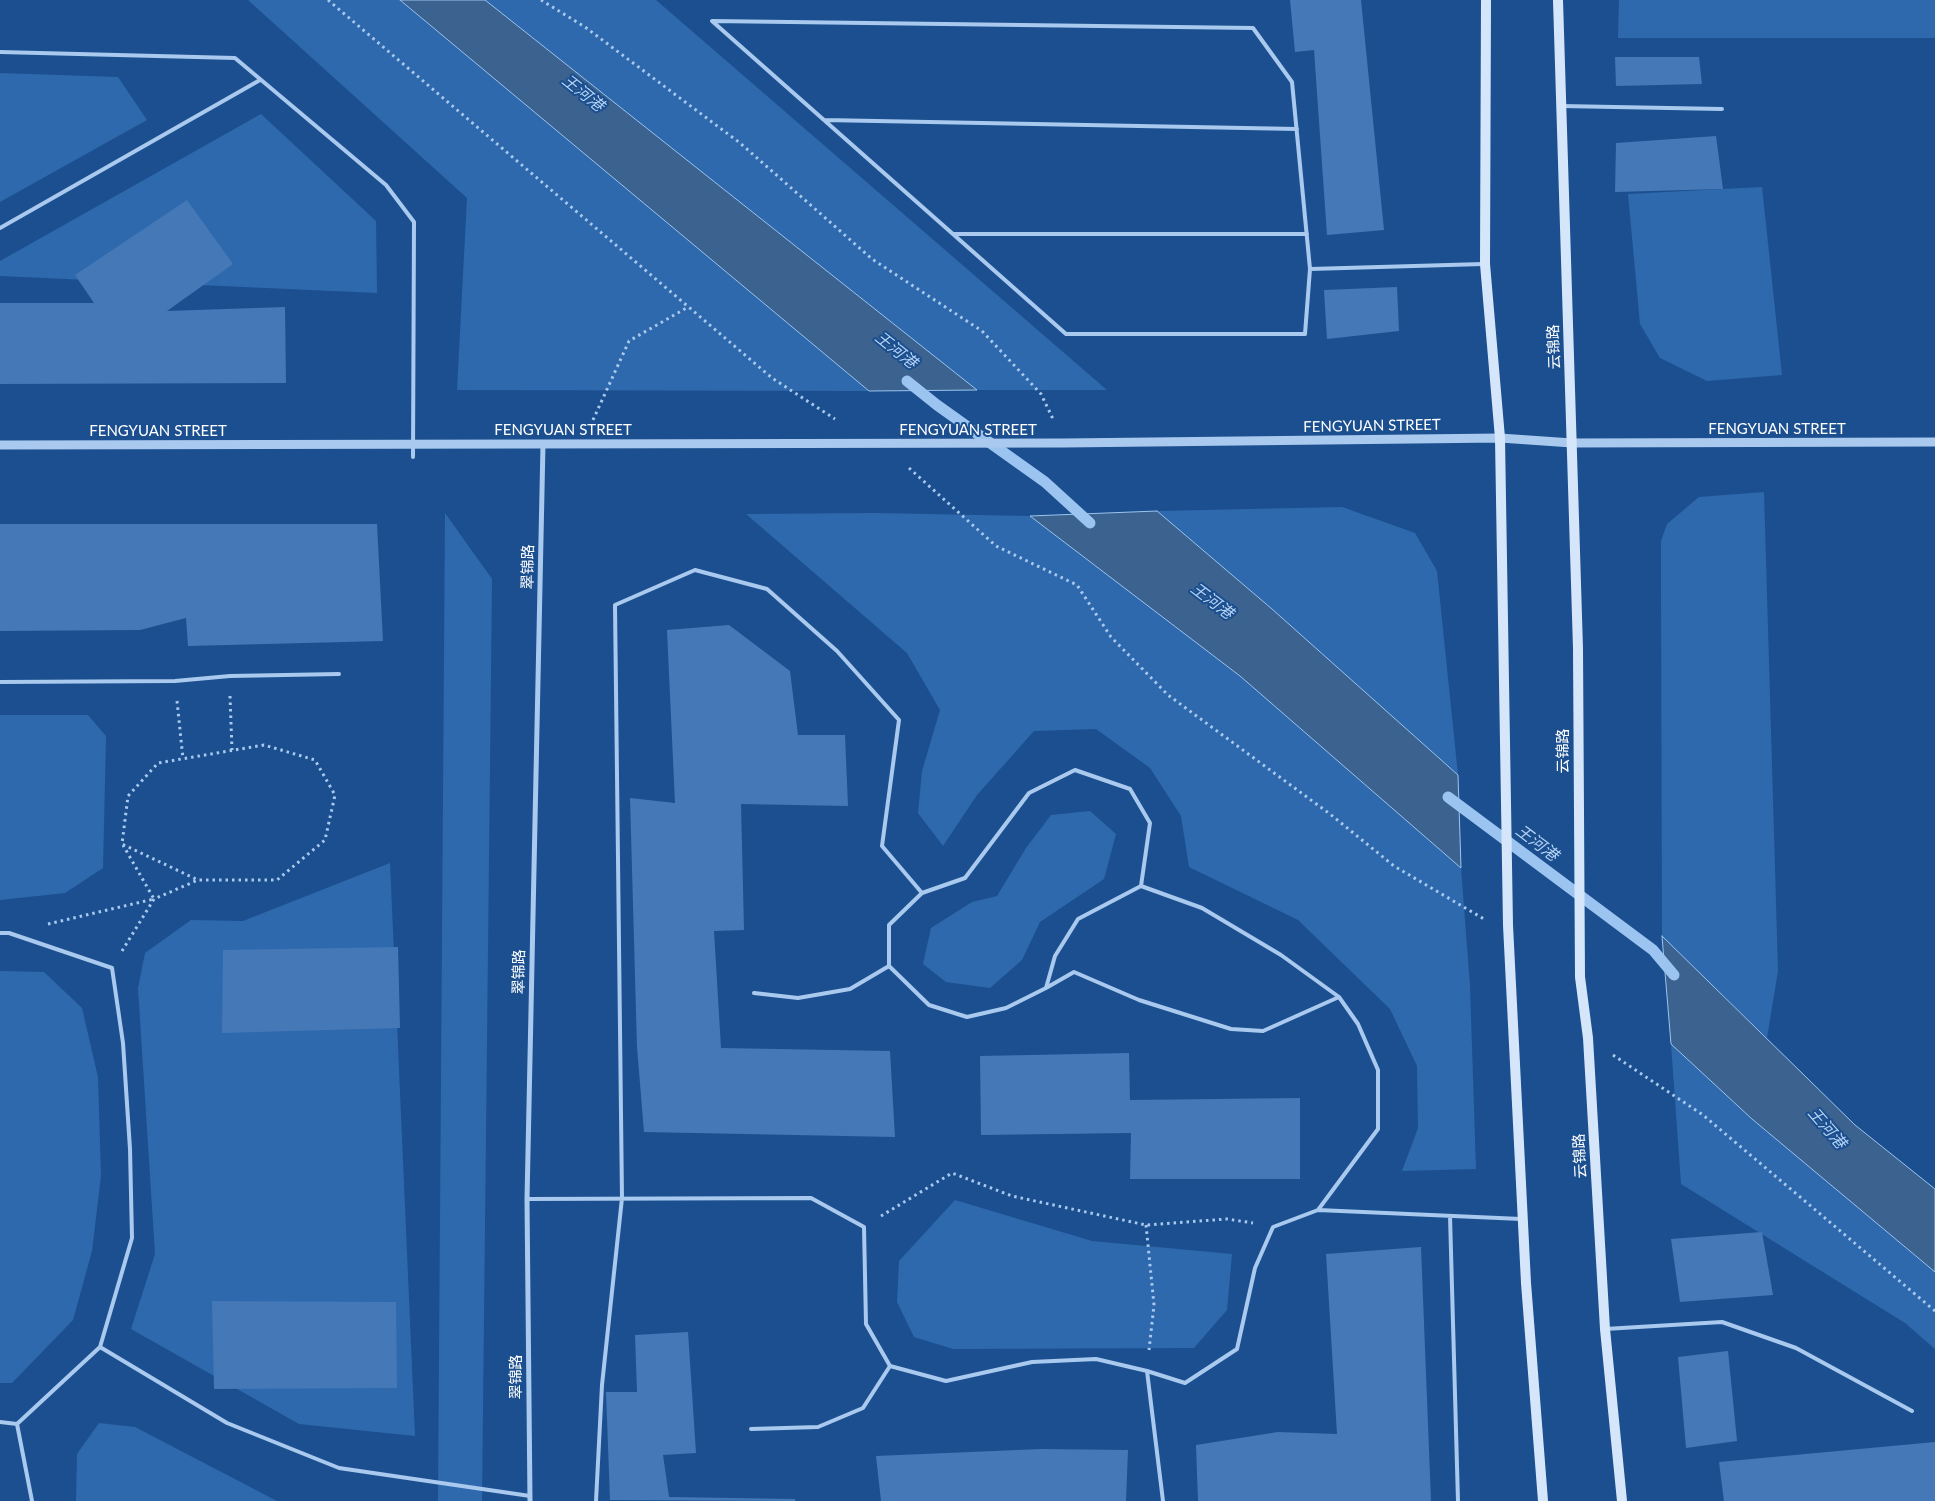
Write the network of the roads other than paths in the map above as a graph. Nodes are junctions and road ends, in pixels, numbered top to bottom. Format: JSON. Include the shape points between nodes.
{"nodes":[{"id":1,"x":1486,"y":0,"type":"edge"},
{"id":2,"x":1558,"y":0,"type":"edge"},
{"id":3,"x":0,"y":52,"type":"edge"},
{"id":4,"x":260,"y":80,"type":"junction"},
{"id":5,"x":1561,"y":106,"type":"junction"},
{"id":6,"x":1722,"y":109,"type":"dead end"},
{"id":7,"x":823,"y":120,"type":"junction"},
{"id":8,"x":1297,"y":129,"type":"junction"},
{"id":9,"x":0,"y":228,"type":"edge"},
{"id":10,"x":953,"y":234,"type":"junction"},
{"id":11,"x":1307,"y":234,"type":"junction"},
{"id":12,"x":1485,"y":264,"type":"junction"},
{"id":13,"x":1310,"y":270,"type":"junction"},
{"id":14,"x":1500,"y":438,"type":"junction"},
{"id":15,"x":1935,"y":442,"type":"edge"},
{"id":16,"x":1572,"y":443,"type":"junction"},
{"id":17,"x":412,"y":444,"type":"junction"},
{"id":18,"x":543,"y":444,"type":"junction"},
{"id":19,"x":0,"y":445,"type":"edge"},
{"id":20,"x":413,"y":457,"type":"dead end"},
{"id":21,"x":339,"y":674,"type":"dead end"},
{"id":22,"x":0,"y":682,"type":"edge"},
{"id":23,"x":1141,"y":886,"type":"junction"},
{"id":24,"x":922,"y":893,"type":"junction"},
{"id":25,"x":0,"y":933,"type":"edge"},
{"id":26,"x":889,"y":966,"type":"junction"},
{"id":27,"x":1046,"y":988,"type":"junction"},
{"id":28,"x":754,"y":993,"type":"dead end"},
{"id":29,"x":1340,"y":997,"type":"junction"},
{"id":30,"x":527,"y":1198,"type":"junction"},
{"id":31,"x":622,"y":1198,"type":"junction"},
{"id":32,"x":1318,"y":1210,"type":"junction"},
{"id":33,"x":1450,"y":1216,"type":"junction"},
{"id":34,"x":1523,"y":1219,"type":"junction"},
{"id":35,"x":1605,"y":1329,"type":"junction"},
{"id":36,"x":100,"y":1347,"type":"junction"},
{"id":37,"x":890,"y":1366,"type":"junction"},
{"id":38,"x":1147,"y":1371,"type":"junction"},
{"id":39,"x":1912,"y":1411,"type":"dead end"},
{"id":40,"x":0,"y":1422,"type":"edge"},
{"id":41,"x":17,"y":1424,"type":"junction"},
{"id":42,"x":751,"y":1429,"type":"dead end"},
{"id":43,"x":530,"y":1498,"type":"edge"},
{"id":44,"x":32,"y":1501,"type":"edge"},
{"id":45,"x":596,"y":1501,"type":"edge"},
{"id":46,"x":1163,"y":1501,"type":"edge"},
{"id":47,"x":1458,"y":1501,"type":"edge"},
{"id":48,"x":1543,"y":1501,"type":"edge"},
{"id":49,"x":1622,"y":1501,"type":"edge"}],
"edges":[{"from":1,"to":12,"type":"main road"},
{"from":2,"to":5,"type":"main road","name":"云锦路"},
{"from":3,"to":4,"type":"lane","via":[[235,58]]},
{"from":4,"to":9,"type":"lane"},
{"from":4,"to":17,"type":"lane","via":[[386,185],[414,222]]},
{"from":5,"to":6,"type":"lane"},
{"from":5,"to":16,"type":"main road","name":"云锦路"},
{"from":7,"to":8,"type":"lane"},
{"from":7,"to":8,"type":"lane","via":[[712,21],[1253,28],[1292,82]]},
{"from":7,"to":10,"type":"lane"},
{"from":8,"to":11,"type":"lane"},
{"from":10,"to":11,"type":"lane"},
{"from":10,"to":13,"type":"lane","via":[[1066,334],[1305,334]]},
{"from":11,"to":13,"type":"lane"},
{"from":12,"to":13,"type":"lane"},
{"from":12,"to":14,"type":"main road"},
{"from":14,"to":16,"type":"street","name":"FENGYUAN STREET"},
{"from":14,"to":18,"type":"street","name":"FENGYUAN STREET"},
{"from":14,"to":34,"type":"main road","via":[[1508,929]]},
{"from":15,"to":16,"type":"street","name":"FENGYUAN STREET"},
{"from":16,"to":35,"type":"main road","name":"云锦路","via":[[1578,648],[1580,977],[1588,1038]]},
{"from":17,"to":18,"type":"street","name":"FENGYUAN STREET"},
{"from":17,"to":19,"type":"street","name":"FENGYUAN STREET"},
{"from":17,"to":20,"type":"lane"},
{"from":18,"to":30,"type":"street","name":"翠锦路"},
{"from":21,"to":22,"type":"lane","via":[[230,676],[175,681]]},
{"from":23,"to":24,"type":"lane","via":[[1150,823],[1130,789],[1075,770],[1029,793],[965,878]]},
{"from":23,"to":27,"type":"lane","via":[[1078,919],[1055,956]]},
{"from":23,"to":29,"type":"lane","via":[[1202,908],[1281,955]]},
{"from":24,"to":26,"type":"lane","via":[[889,925]]},
{"from":24,"to":31,"type":"lane","via":[[882,846],[899,720],[837,651],[767,589],[695,570],[615,605]]},
{"from":25,"to":36,"type":"lane","via":[[9,933],[112,968],[123,1053],[132,1238]]},
{"from":26,"to":27,"type":"lane","via":[[928,1005],[967,1017],[1006,1008]]},
{"from":26,"to":28,"type":"lane","via":[[850,988],[798,998]]},
{"from":27,"to":29,"type":"lane","via":[[1074,972],[1139,1000],[1231,1029],[1263,1030]]},
{"from":29,"to":32,"type":"lane","via":[[1358,1024],[1378,1070],[1378,1129]]},
{"from":30,"to":31,"type":"lane"},
{"from":30,"to":43,"type":"street","name":"翠锦路"},
{"from":31,"to":37,"type":"lane","via":[[811,1198],[864,1226],[866,1324]]},
{"from":31,"to":45,"type":"lane","via":[[602,1385]]},
{"from":32,"to":33,"type":"lane"},
{"from":32,"to":38,"type":"lane","via":[[1273,1226],[1255,1268],[1237,1350],[1185,1383]]},
{"from":33,"to":34,"type":"lane"},
{"from":33,"to":47,"type":"lane"},
{"from":34,"to":48,"type":"main road"},
{"from":35,"to":39,"type":"lane","via":[[1722,1322],[1796,1348]]},
{"from":35,"to":49,"type":"main road","name":"云锦路"},
{"from":36,"to":41,"type":"lane"},
{"from":36,"to":43,"type":"lane","via":[[227,1423],[339,1468]]},
{"from":37,"to":38,"type":"lane","via":[[946,1381],[1032,1362],[1096,1360]]},
{"from":37,"to":42,"type":"lane","via":[[863,1408],[818,1427]]},
{"from":38,"to":46,"type":"lane"},
{"from":40,"to":41,"type":"lane"},
{"from":41,"to":44,"type":"lane"}]}
